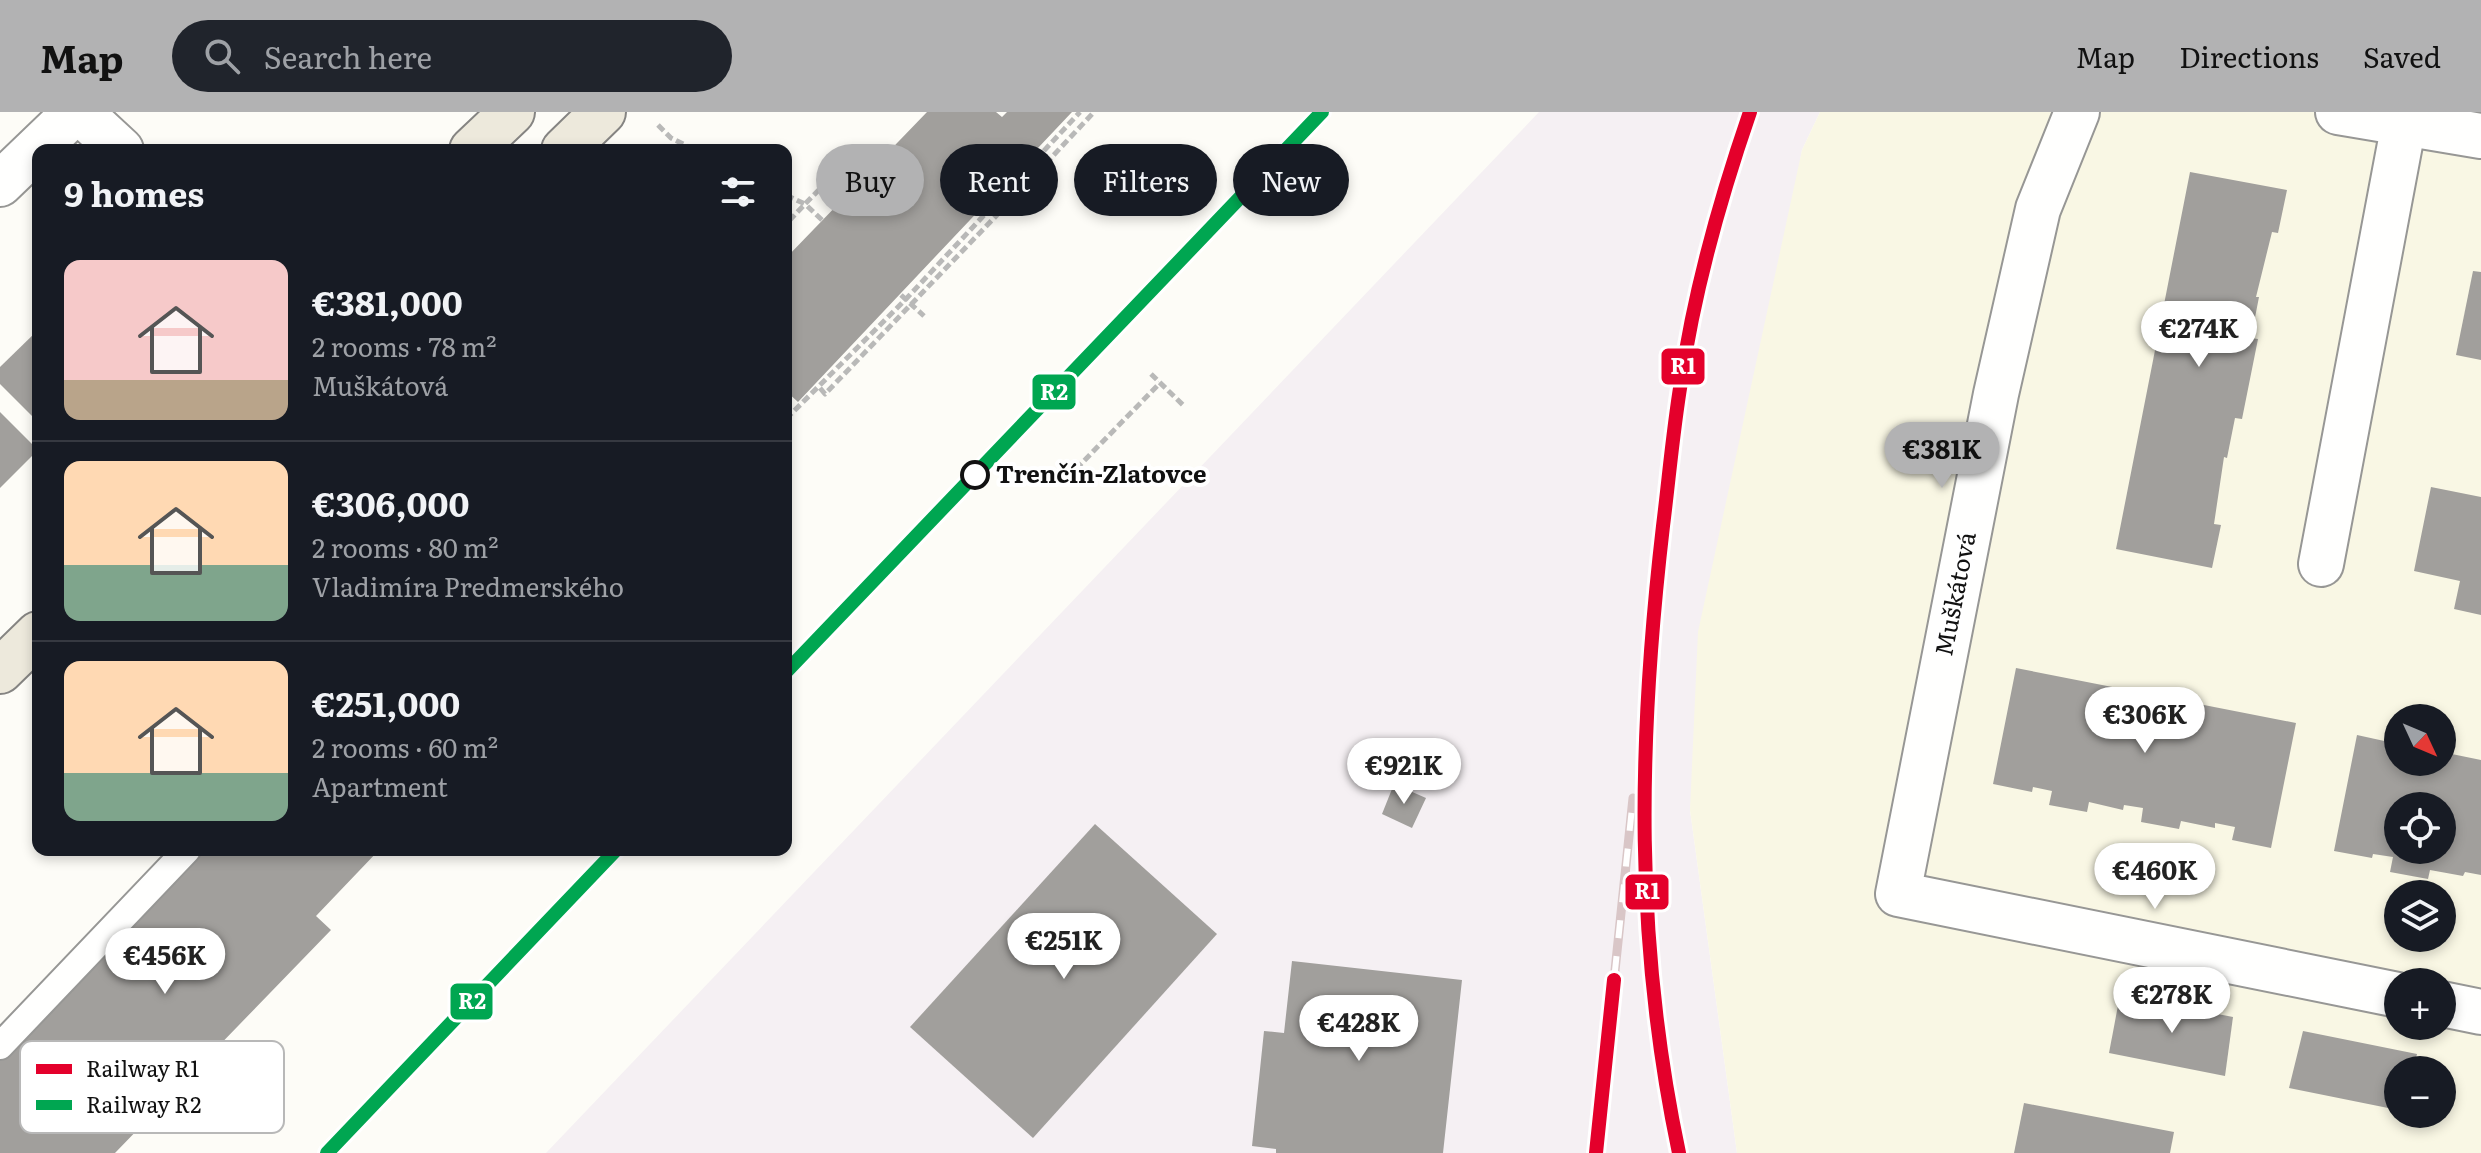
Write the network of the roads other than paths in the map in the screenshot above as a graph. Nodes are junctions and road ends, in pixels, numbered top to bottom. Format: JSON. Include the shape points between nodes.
{"nodes":[{"id":1,"x":77,"y":112,"type":"edge"},
{"id":2,"x":512,"y":112,"type":"edge"},
{"id":3,"x":603,"y":112,"type":"edge"},
{"id":4,"x":2077,"y":112,"type":"edge"},
{"id":5,"x":2338,"y":112,"type":"edge"},
{"id":6,"x":2404,"y":123,"type":"junction"},
{"id":7,"x":2481,"y":136,"type":"edge"},
{"id":8,"x":43,"y":144,"type":"edge"},
{"id":9,"x":114,"y":144,"type":"edge"},
{"id":10,"x":478,"y":144,"type":"edge"},
{"id":11,"x":570,"y":144,"type":"edge"},
{"id":12,"x":32,"y":154,"type":"edge"},
{"id":13,"x":0,"y":184,"type":"edge"},
{"id":14,"x":2321,"y":564,"type":"dead end"},
{"id":15,"x":32,"y":640,"type":"edge"},
{"id":16,"x":0,"y":671,"type":"edge"},
{"id":17,"x":181,"y":856,"type":"edge"},
{"id":18,"x":2384,"y":992,"type":"edge"},
{"id":19,"x":2456,"y":1007,"type":"edge"},
{"id":20,"x":2481,"y":1012,"type":"edge"},
{"id":21,"x":0,"y":1046,"type":"edge"}],
"edges":[{"from":1,"to":8,"type":"street"},
{"from":1,"to":9,"type":"street"},
{"from":2,"to":10,"type":"main road"},
{"from":3,"to":11,"type":"main road"},
{"from":4,"to":18,"type":"street","name":"Muškátová","via":[[2038,209],[1999,379],[1898,894]]},
{"from":5,"to":6,"type":"street"},
{"from":6,"to":7,"type":"street"},
{"from":6,"to":14,"type":"street"},
{"from":12,"to":13,"type":"street"},
{"from":15,"to":16,"type":"main road"},
{"from":17,"to":21,"type":"lane"},
{"from":19,"to":20,"type":"street"}]}
